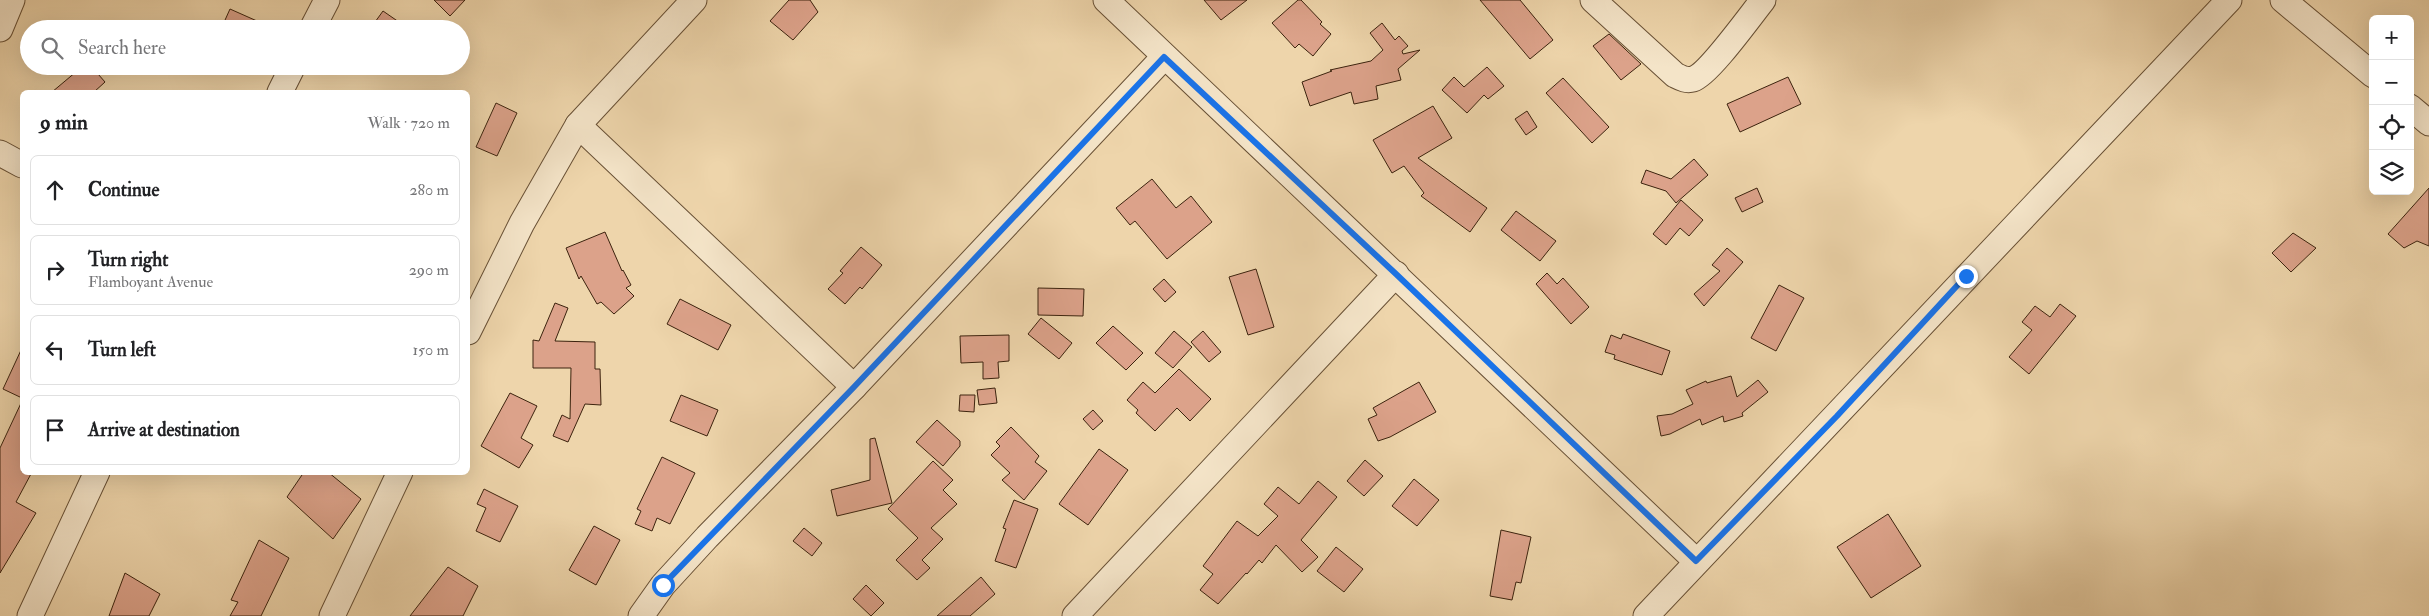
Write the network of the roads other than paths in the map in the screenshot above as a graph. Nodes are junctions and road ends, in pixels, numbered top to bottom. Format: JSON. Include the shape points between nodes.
{"nodes":[{"id":1,"x":12,"y":0,"type":"edge"},
{"id":2,"x":326,"y":0,"type":"edge"},
{"id":3,"x":694,"y":0,"type":"edge"},
{"id":4,"x":1593,"y":0,"type":"edge"},
{"id":5,"x":1763,"y":0,"type":"edge"},
{"id":6,"x":2229,"y":0,"type":"edge"},
{"id":7,"x":2283,"y":0,"type":"edge"},
{"id":8,"x":1109,"y":1,"type":"edge"},
{"id":9,"x":316,"y":20,"type":"edge"},
{"id":10,"x":0,"y":29,"type":"edge"},
{"id":11,"x":1164,"y":57,"type":"junction"},
{"id":12,"x":2369,"y":72,"type":"edge"},
{"id":13,"x":288,"y":75,"type":"edge"},
{"id":14,"x":281,"y":90,"type":"edge"},
{"id":15,"x":2414,"y":110,"type":"edge"},
{"id":16,"x":2429,"y":123,"type":"edge"},
{"id":17,"x":578,"y":125,"type":"junction"},
{"id":18,"x":0,"y":153,"type":"edge"},
{"id":19,"x":20,"y":164,"type":"edge"},
{"id":20,"x":1396,"y":274,"type":"junction"},
{"id":21,"x":470,"y":328,"type":"edge"},
{"id":22,"x":854,"y":387,"type":"junction"},
{"id":23,"x":96,"y":475,"type":"edge"},
{"id":24,"x":399,"y":475,"type":"edge"},
{"id":25,"x":1696,"y":561,"type":"junction"},
{"id":26,"x":30,"y":616,"type":"edge"},
{"id":27,"x":332,"y":616,"type":"edge"},
{"id":28,"x":642,"y":616,"type":"edge"},
{"id":29,"x":1075,"y":616,"type":"edge"},
{"id":30,"x":1646,"y":616,"type":"edge"}],
"edges":[{"from":1,"to":10,"type":"street"},
{"from":2,"to":9,"type":"street"},
{"from":3,"to":17,"type":"street"},
{"from":4,"to":5,"type":"street","via":[[1674,75],[1684,80],[1695,79],[1711,64]]},
{"from":6,"to":25,"type":"street"},
{"from":7,"to":12,"type":"street"},
{"from":8,"to":11,"type":"street"},
{"from":11,"to":20,"type":"street"},
{"from":11,"to":22,"type":"street"},
{"from":13,"to":14,"type":"street"},
{"from":15,"to":16,"type":"street"},
{"from":17,"to":21,"type":"street","via":[[522,223]]},
{"from":17,"to":22,"type":"street"},
{"from":18,"to":19,"type":"street"},
{"from":20,"to":25,"type":"street"},
{"from":20,"to":29,"type":"street"},
{"from":22,"to":28,"type":"street","via":[[663,585]]},
{"from":23,"to":26,"type":"street"},
{"from":24,"to":27,"type":"street"},
{"from":25,"to":30,"type":"street"}]}
